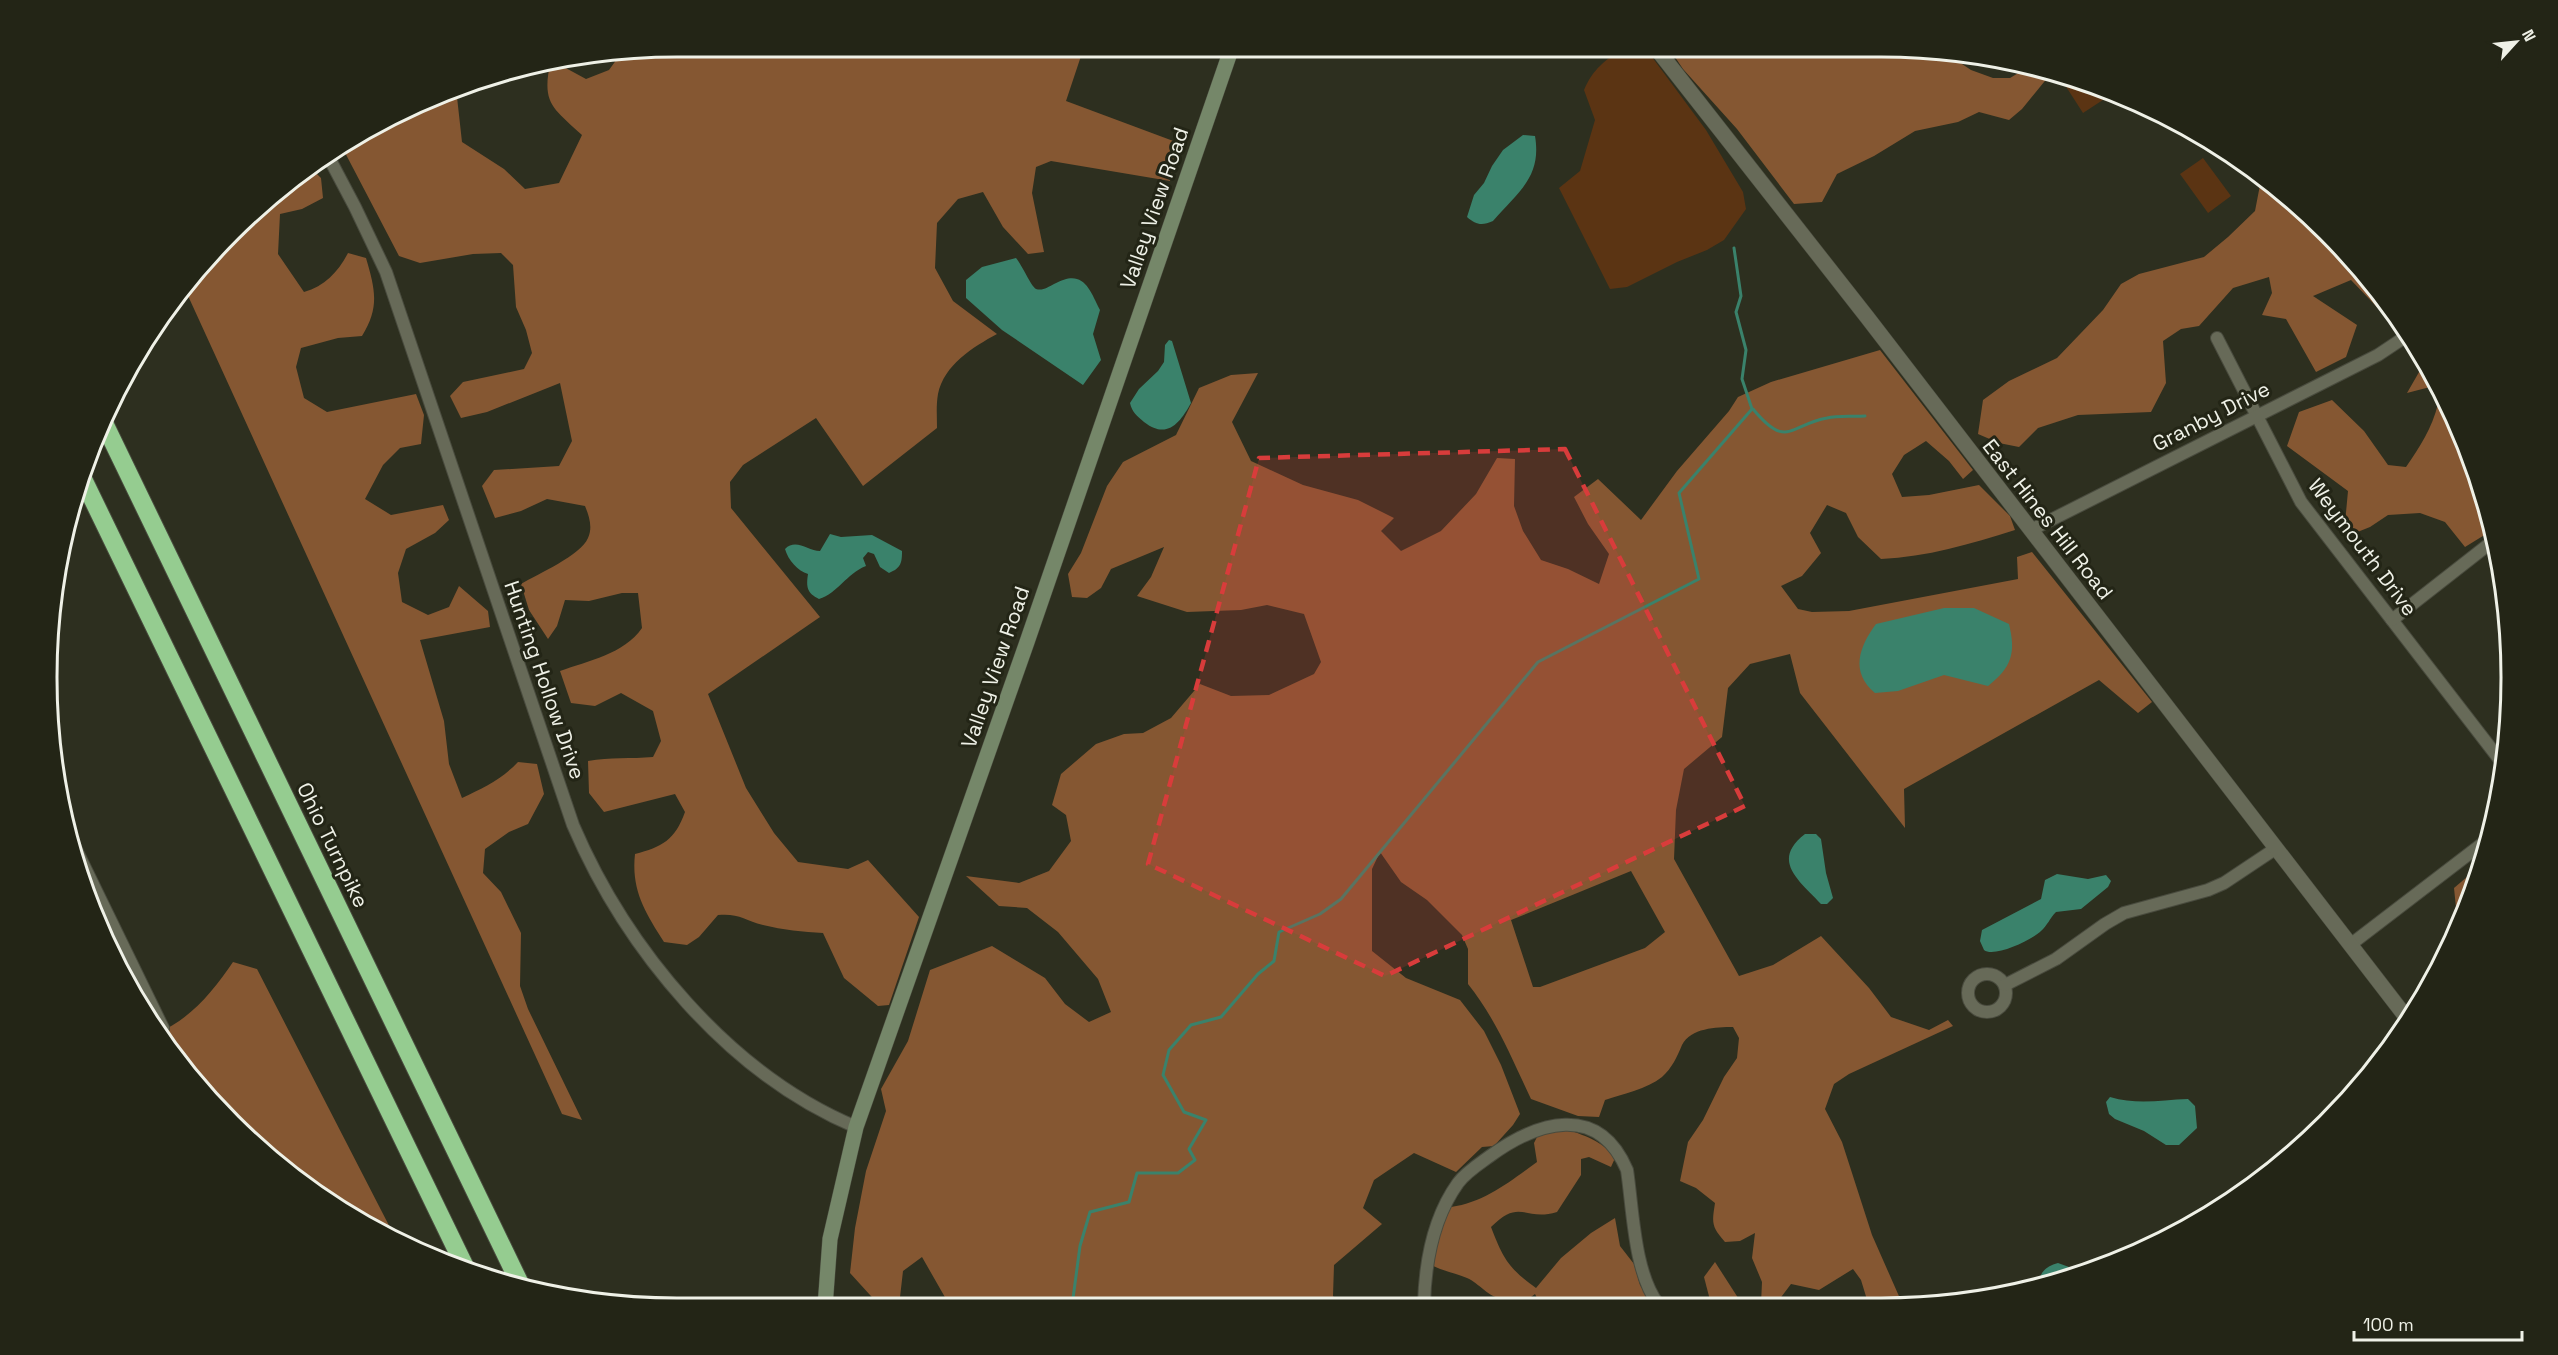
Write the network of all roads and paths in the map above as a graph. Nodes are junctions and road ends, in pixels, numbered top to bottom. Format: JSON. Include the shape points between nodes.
{"nodes":[{"id":1,"x":1229,"y":57,"type":"edge"},
{"id":2,"x":1663,"y":57,"type":"edge"},
{"id":3,"x":332,"y":163,"type":"edge"},
{"id":4,"x":2217,"y":338,"type":"dead end"},
{"id":5,"x":2401,"y":340,"type":"edge"},
{"id":6,"x":2256,"y":416,"type":"junction"},
{"id":7,"x":108,"y":431,"type":"edge"},
{"id":8,"x":87,"y":488,"type":"edge"},
{"id":9,"x":2031,"y":530,"type":"junction"},
{"id":10,"x":2487,"y":546,"type":"edge"},
{"id":11,"x":2392,"y":620,"type":"junction"},
{"id":12,"x":2496,"y":755,"type":"edge"},
{"id":13,"x":2477,"y":848,"type":"edge"},
{"id":14,"x":2275,"y":849,"type":"junction"},
{"id":15,"x":2350,"y":945,"type":"junction"},
{"id":16,"x":2005,"y":985,"type":"dead end"},
{"id":17,"x":2402,"y":1012,"type":"edge"},
{"id":18,"x":856,"y":1127,"type":"junction"},
{"id":19,"x":461,"y":1259,"type":"edge"},
{"id":20,"x":517,"y":1277,"type":"edge"},
{"id":21,"x":826,"y":1298,"type":"edge"},
{"id":22,"x":1425,"y":1298,"type":"edge"},
{"id":23,"x":1653,"y":1298,"type":"edge"}],
"edges":[{"from":1,"to":18,"type":"main road","name":"Valley View Road"},
{"from":2,"to":9,"type":"street","name":"East Hines Hill Road"},
{"from":3,"to":18,"type":"street","name":"Hunting Hollow Drive","via":[[374,246],[400,313],[587,858],[614,907],[682,999],[760,1070],[806,1102]]},
{"from":4,"to":6,"type":"street","name":"Weymouth Drive"},
{"from":5,"to":6,"type":"street","name":"Granby Drive"},
{"from":6,"to":9,"type":"street","name":"Granby Drive"},
{"from":6,"to":11,"type":"street","name":"Weymouth Drive","via":[[2301,502]]},
{"from":7,"to":20,"type":"highway","name":"Ohio Turnpike"},
{"from":8,"to":19,"type":"highway"},
{"from":9,"to":14,"type":"street","name":"East Hines Hill Road"},
{"from":10,"to":11,"type":"street"},
{"from":11,"to":12,"type":"street","name":"Weymouth Drive"},
{"from":13,"to":15,"type":"street"},
{"from":14,"to":15,"type":"street","name":"East Hines Hill Road"},
{"from":14,"to":16,"type":"street","via":[[2208,890],[2124,913],[2056,959]]},
{"from":15,"to":17,"type":"street","name":"East Hines Hill Road"},
{"from":18,"to":21,"type":"main road","name":"Valley View Road","via":[[830,1239]]},
{"from":22,"to":23,"type":"street","via":[[1434,1232],[1459,1181],[1521,1136],[1559,1124],[1593,1131],[1613,1146],[1624,1162],[1642,1275]]}]}
